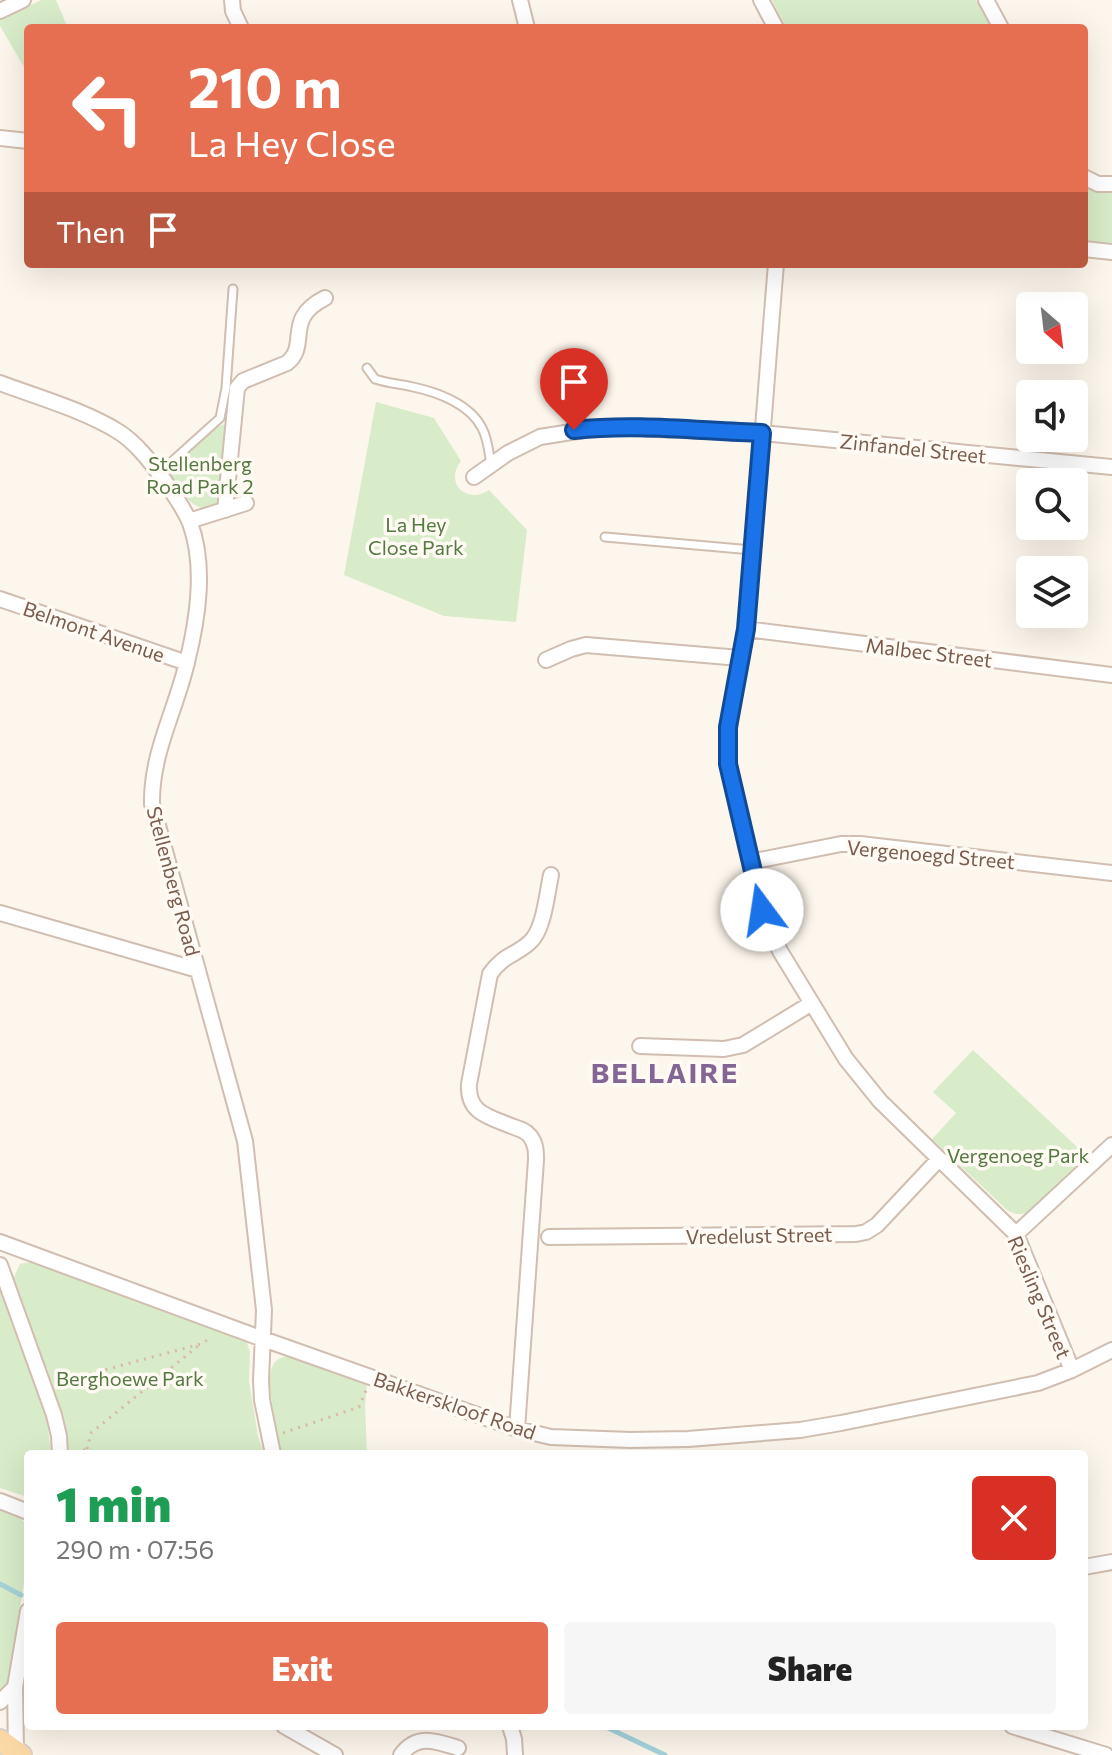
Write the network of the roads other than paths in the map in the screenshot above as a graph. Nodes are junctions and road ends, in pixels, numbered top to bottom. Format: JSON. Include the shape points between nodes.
{"nodes":[{"id":1,"x":23,"y":0,"type":"edge"},
{"id":2,"x":232,"y":0,"type":"edge"},
{"id":3,"x":520,"y":0,"type":"edge"},
{"id":4,"x":761,"y":0,"type":"edge"},
{"id":5,"x":986,"y":0,"type":"edge"},
{"id":6,"x":0,"y":11,"type":"edge"},
{"id":7,"x":239,"y":24,"type":"edge"},
{"id":8,"x":526,"y":24,"type":"edge"},
{"id":9,"x":774,"y":24,"type":"edge"},
{"id":10,"x":999,"y":24,"type":"edge"},
{"id":11,"x":0,"y":138,"type":"edge"},
{"id":12,"x":24,"y":141,"type":"edge"},
{"id":13,"x":1088,"y":179,"type":"edge"},
{"id":14,"x":1112,"y":184,"type":"edge"},
{"id":15,"x":1088,"y":249,"type":"edge"},
{"id":16,"x":1112,"y":252,"type":"edge"},
{"id":17,"x":776,"y":268,"type":"edge"},
{"id":18,"x":233,"y":289,"type":"dead end"},
{"id":19,"x":325,"y":298,"type":"dead end"},
{"id":20,"x":367,"y":368,"type":"dead end"},
{"id":21,"x":0,"y":383,"type":"edge"},
{"id":22,"x":762,"y":433,"type":"junction"},
{"id":23,"x":491,"y":465,"type":"junction"},
{"id":24,"x":1112,"y":467,"type":"edge"},
{"id":25,"x":159,"y":473,"type":"junction"},
{"id":26,"x":474,"y":477,"type":"dead end"},
{"id":27,"x":246,"y":503,"type":"dead end"},
{"id":28,"x":225,"y":510,"type":"junction"},
{"id":29,"x":189,"y":521,"type":"junction"},
{"id":30,"x":605,"y":537,"type":"dead end"},
{"id":31,"x":752,"y":550,"type":"junction"},
{"id":32,"x":0,"y":599,"type":"edge"},
{"id":33,"x":746,"y":629,"type":"junction"},
{"id":34,"x":740,"y":658,"type":"junction"},
{"id":35,"x":546,"y":660,"type":"dead end"},
{"id":36,"x":187,"y":663,"type":"junction"},
{"id":37,"x":1112,"y":675,"type":"edge"},
{"id":38,"x":750,"y":862,"type":"junction"},
{"id":39,"x":1112,"y":873,"type":"edge"},
{"id":40,"x":551,"y":875,"type":"dead end"},
{"id":41,"x":0,"y":913,"type":"edge"},
{"id":42,"x":198,"y":970,"type":"junction"},
{"id":43,"x":812,"y":1003,"type":"junction"},
{"id":44,"x":640,"y":1046,"type":"dead end"},
{"id":45,"x":1112,"y":1145,"type":"edge"},
{"id":46,"x":939,"y":1159,"type":"junction"},
{"id":47,"x":1016,"y":1234,"type":"junction"},
{"id":48,"x":549,"y":1237,"type":"dead end"},
{"id":49,"x":0,"y":1242,"type":"edge"},
{"id":50,"x":0,"y":1265,"type":"edge"},
{"id":51,"x":263,"y":1339,"type":"junction"},
{"id":52,"x":1112,"y":1350,"type":"edge"},
{"id":53,"x":1072,"y":1370,"type":"junction"},
{"id":54,"x":517,"y":1429,"type":"junction"},
{"id":55,"x":630,"y":1447,"type":"edge"},
{"id":56,"x":59,"y":1450,"type":"edge"},
{"id":57,"x":272,"y":1450,"type":"edge"},
{"id":58,"x":0,"y":1501,"type":"edge"},
{"id":59,"x":24,"y":1510,"type":"edge"},
{"id":60,"x":1112,"y":1562,"type":"edge"},
{"id":61,"x":1088,"y":1566,"type":"edge"},
{"id":62,"x":24,"y":1634,"type":"edge"},
{"id":63,"x":15,"y":1687,"type":"junction"},
{"id":64,"x":0,"y":1702,"type":"edge"},
{"id":65,"x":291,"y":1730,"type":"edge"},
{"id":66,"x":511,"y":1730,"type":"edge"},
{"id":67,"x":1022,"y":1730,"type":"edge"},
{"id":68,"x":458,"y":1748,"type":"dead end"},
{"id":69,"x":12,"y":1749,"type":"edge"},
{"id":70,"x":1072,"y":1750,"type":"edge"},
{"id":71,"x":335,"y":1755,"type":"edge"},
{"id":72,"x":401,"y":1755,"type":"edge"},
{"id":73,"x":515,"y":1755,"type":"edge"},
{"id":74,"x":1106,"y":1755,"type":"edge"}],
"edges":[{"from":1,"to":6,"type":"street"},
{"from":2,"to":7,"type":"street"},
{"from":3,"to":8,"type":"street"},
{"from":4,"to":9,"type":"street"},
{"from":5,"to":10,"type":"street"},
{"from":11,"to":12,"type":"street"},
{"from":13,"to":14,"type":"street"},
{"from":15,"to":16,"type":"street"},
{"from":17,"to":22,"type":"street","name":"Riesling Street"},
{"from":18,"to":25,"type":"lane","via":[[220,418]]},
{"from":19,"to":28,"type":"street","via":[[305,312],[296,355],[237,388]]},
{"from":20,"to":23,"type":"lane","via":[[375,379],[425,389],[467,410],[482,427]]},
{"from":21,"to":25,"type":"street","name":"Stellenberg Road","via":[[117,430]]},
{"from":22,"to":23,"type":"street","name":"Zinfandel Street","via":[[642,427],[574,430],[525,443]]},
{"from":22,"to":24,"type":"street","name":"Zinfandel Street"},
{"from":22,"to":31,"type":"street","name":"Riesling Street"},
{"from":23,"to":26,"type":"street","name":"Zinfandel Street"},
{"from":25,"to":29,"type":"street","name":"Stellenberg Road"},
{"from":27,"to":28,"type":"street"},
{"from":28,"to":29,"type":"street"},
{"from":29,"to":36,"type":"street","name":"Stellenberg Road","via":[[197,551],[198,602]]},
{"from":30,"to":31,"type":"lane"},
{"from":31,"to":33,"type":"street","name":"Riesling Street"},
{"from":32,"to":36,"type":"street","name":"Belmont Avenue"},
{"from":33,"to":34,"type":"street","name":"Riesling Street"},
{"from":33,"to":37,"type":"street","name":"Malbec Street"},
{"from":34,"to":35,"type":"street","via":[[586,645]]},
{"from":34,"to":38,"type":"street","name":"Riesling Street","via":[[727,755]]},
{"from":36,"to":42,"type":"street","name":"Stellenberg Road","via":[[155,762],[152,804]]},
{"from":38,"to":39,"type":"street","name":"Vergenoegd Street","via":[[860,844]]},
{"from":38,"to":43,"type":"street","name":"Riesling Street","via":[[780,951]]},
{"from":40,"to":54,"type":"street","via":[[535,936],[490,974],[468,1095],[485,1116],[526,1132],[535,1147]]},
{"from":41,"to":42,"type":"street"},
{"from":42,"to":51,"type":"street","name":"Stellenberg Road","via":[[245,1141]]},
{"from":43,"to":44,"type":"street","via":[[743,1045]]},
{"from":43,"to":46,"type":"street","name":"Riesling Street","via":[[862,1080]]},
{"from":45,"to":47,"type":"street"},
{"from":46,"to":47,"type":"street","name":"Riesling Street"},
{"from":46,"to":48,"type":"street","name":"Vredelust Street","via":[[866,1232]]},
{"from":47,"to":53,"type":"street","name":"Riesling Street"},
{"from":49,"to":51,"type":"street","name":"Bakkerskloof Road"},
{"from":50,"to":56,"type":"street","via":[[54,1415]]},
{"from":51,"to":54,"type":"street","name":"Bakkerskloof Road"},
{"from":51,"to":57,"type":"street","name":"Stellenberg Road","via":[[262,1400]]},
{"from":52,"to":53,"type":"street","name":"Bakkerskloof Road"},
{"from":53,"to":55,"type":"street","name":"Bakkerskloof Road","via":[[1038,1383],[841,1423]]},
{"from":54,"to":55,"type":"street","name":"Bakkerskloof Road"},
{"from":58,"to":59,"type":"street"},
{"from":60,"to":61,"type":"street"},
{"from":62,"to":63,"type":"street"},
{"from":63,"to":64,"type":"street"},
{"from":63,"to":69,"type":"street"},
{"from":65,"to":71,"type":"street"},
{"from":66,"to":73,"type":"street"},
{"from":67,"to":70,"type":"street"},
{"from":68,"to":72,"type":"street","via":[[420,1741]]},
{"from":70,"to":74,"type":"street"}]}
